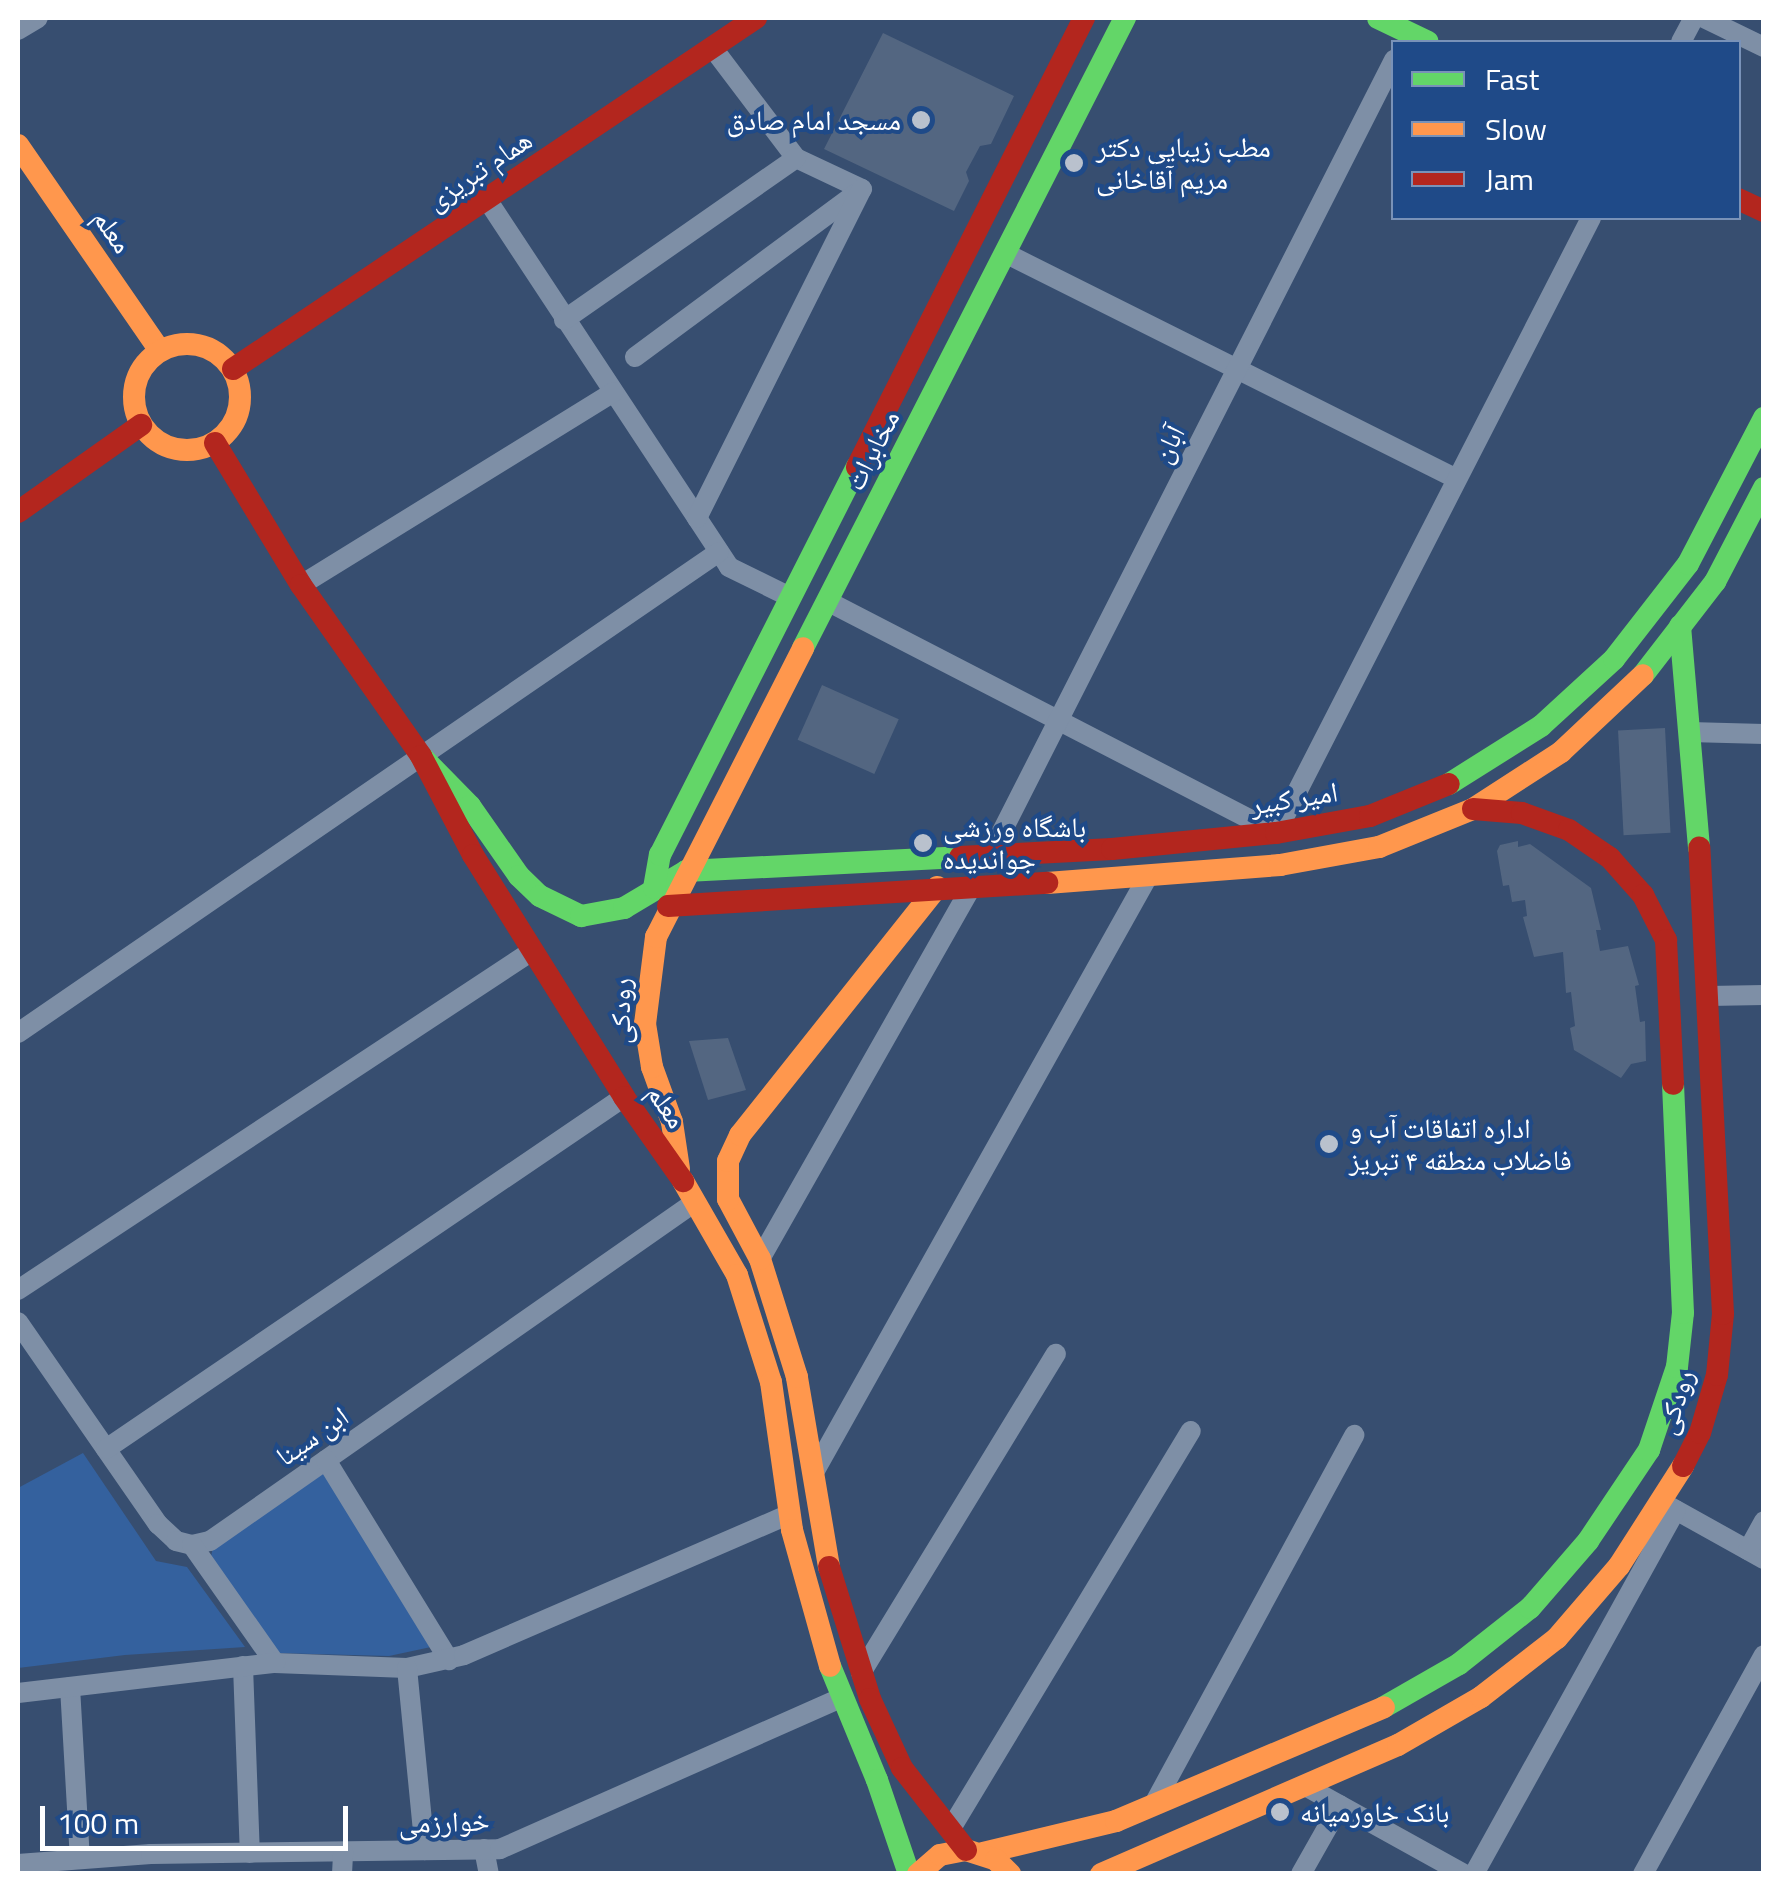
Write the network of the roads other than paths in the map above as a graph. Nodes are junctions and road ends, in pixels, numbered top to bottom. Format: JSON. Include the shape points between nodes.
{"nodes":[{"id":1,"x":38,"y":18,"type":"edge"},
{"id":2,"x":756,"y":18,"type":"edge"},
{"id":3,"x":1057,"y":18,"type":"edge"},
{"id":4,"x":1125,"y":18,"type":"edge"},
{"id":5,"x":1378,"y":18,"type":"edge"},
{"id":6,"x":1694,"y":18,"type":"edge"},
{"id":7,"x":1704,"y":18,"type":"edge"},
{"id":8,"x":1082,"y":23,"type":"edge"},
{"id":9,"x":18,"y":30,"type":"edge"},
{"id":10,"x":1413,"y":34,"type":"edge"},
{"id":11,"x":1682,"y":40,"type":"edge"},
{"id":12,"x":712,"y":47,"type":"junction"},
{"id":13,"x":1764,"y":47,"type":"edge"},
{"id":14,"x":1391,"y":66,"type":"edge"},
{"id":15,"x":18,"y":145,"type":"edge"},
{"id":16,"x":796,"y":158,"type":"junction"},
{"id":17,"x":862,"y":189,"type":"junction"},
{"id":18,"x":1741,"y":200,"type":"edge"},
{"id":19,"x":488,"y":201,"type":"junction"},
{"id":20,"x":1764,"y":211,"type":"edge"},
{"id":21,"x":1590,"y":220,"type":"edge"},
{"id":22,"x":1005,"y":253,"type":"junction"},
{"id":23,"x":564,"y":320,"type":"junction"},
{"id":24,"x":926,"y":330,"type":"junction"},
{"id":25,"x":959,"y":343,"type":"junction"},
{"id":26,"x":160,"y":351,"type":"junction"},
{"id":27,"x":635,"y":357,"type":"dead end"},
{"id":28,"x":1238,"y":368,"type":"junction"},
{"id":29,"x":233,"y":370,"type":"junction"},
{"id":30,"x":612,"y":392,"type":"junction"},
{"id":31,"x":1764,"y":418,"type":"edge"},
{"id":32,"x":142,"y":424,"type":"junction"},
{"id":33,"x":215,"y":443,"type":"junction"},
{"id":34,"x":1457,"y":480,"type":"junction"},
{"id":35,"x":1764,"y":488,"type":"edge"},
{"id":36,"x":18,"y":512,"type":"edge"},
{"id":37,"x":697,"y":518,"type":"junction"},
{"id":38,"x":720,"y":552,"type":"junction"},
{"id":39,"x":302,"y":585,"type":"junction"},
{"id":40,"x":790,"y":597,"type":"junction"},
{"id":41,"x":829,"y":602,"type":"junction"},
{"id":42,"x":1680,"y":626,"type":"junction"},
{"id":43,"x":1058,"y":721,"type":"junction"},
{"id":44,"x":1689,"y":732,"type":"junction"},
{"id":45,"x":1764,"y":734,"type":"edge"},
{"id":46,"x":421,"y":756,"type":"junction"},
{"id":47,"x":1473,"y":808,"type":"junction"},
{"id":48,"x":1276,"y":833,"type":"junction"},
{"id":49,"x":991,"y":853,"type":"junction"},
{"id":50,"x":936,"y":855,"type":"junction"},
{"id":51,"x":1280,"y":865,"type":"junction"},
{"id":52,"x":686,"y":871,"type":"junction"},
{"id":53,"x":1146,"y":878,"type":"junction"},
{"id":54,"x":937,"y":886,"type":"junction"},
{"id":55,"x":972,"y":886,"type":"junction"},
{"id":56,"x":661,"y":897,"type":"junction"},
{"id":57,"x":532,"y":950,"type":"junction"},
{"id":58,"x":1764,"y":995,"type":"edge"},
{"id":59,"x":1709,"y":996,"type":"junction"},
{"id":60,"x":18,"y":1033,"type":"edge"},
{"id":61,"x":624,"y":1097,"type":"junction"},
{"id":62,"x":679,"y":1174,"type":"junction"},
{"id":63,"x":696,"y":1202,"type":"junction"},
{"id":64,"x":760,"y":1259,"type":"junction"},
{"id":65,"x":18,"y":1290,"type":"edge"},
{"id":66,"x":18,"y":1322,"type":"edge"},
{"id":67,"x":1056,"y":1354,"type":"dead end"},
{"id":68,"x":1191,"y":1431,"type":"dead end"},
{"id":69,"x":1354,"y":1435,"type":"dead end"},
{"id":70,"x":106,"y":1450,"type":"junction"},
{"id":71,"x":1649,"y":1450,"type":"junction"},
{"id":72,"x":326,"y":1460,"type":"junction"},
{"id":73,"x":1684,"y":1468,"type":"junction"},
{"id":74,"x":812,"y":1476,"type":"junction"},
{"id":75,"x":1669,"y":1507,"type":"junction"},
{"id":76,"x":790,"y":1514,"type":"junction"},
{"id":77,"x":1764,"y":1521,"type":"edge"},
{"id":78,"x":192,"y":1544,"type":"junction"},
{"id":79,"x":1756,"y":1554,"type":"edge"},
{"id":80,"x":1764,"y":1656,"type":"edge"},
{"id":81,"x":449,"y":1660,"type":"junction"},
{"id":82,"x":275,"y":1663,"type":"junction"},
{"id":83,"x":243,"y":1666,"type":"junction"},
{"id":84,"x":407,"y":1668,"type":"junction"},
{"id":85,"x":861,"y":1673,"type":"junction"},
{"id":86,"x":70,"y":1686,"type":"junction"},
{"id":87,"x":1413,"y":1690,"type":"junction"},
{"id":88,"x":18,"y":1693,"type":"edge"},
{"id":89,"x":841,"y":1698,"type":"junction"},
{"id":90,"x":1429,"y":1727,"type":"junction"},
{"id":91,"x":1306,"y":1786,"type":"junction"},
{"id":92,"x":1340,"y":1805,"type":"junction"},
{"id":93,"x":1153,"y":1806,"type":"junction"},
{"id":94,"x":950,"y":1830,"type":"junction"},
{"id":95,"x":425,"y":1850,"type":"junction"},
{"id":96,"x":484,"y":1850,"type":"junction"},
{"id":97,"x":343,"y":1852,"type":"junction"},
{"id":98,"x":974,"y":1852,"type":"junction"},
{"id":99,"x":250,"y":1853,"type":"junction"},
{"id":100,"x":80,"y":1859,"type":"junction"},
{"id":101,"x":18,"y":1864,"type":"edge"},
{"id":102,"x":163,"y":1864,"type":"edge"},
{"id":103,"x":342,"y":1874,"type":"edge"},
{"id":104,"x":489,"y":1874,"type":"edge"},
{"id":105,"x":909,"y":1874,"type":"edge"},
{"id":106,"x":918,"y":1874,"type":"edge"},
{"id":107,"x":1010,"y":1874,"type":"edge"},
{"id":108,"x":1101,"y":1874,"type":"edge"},
{"id":109,"x":1301,"y":1874,"type":"edge"},
{"id":110,"x":1464,"y":1874,"type":"edge"},
{"id":111,"x":1474,"y":1874,"type":"edge"},
{"id":112,"x":1644,"y":1874,"type":"edge"}],
"edges":[{"from":1,"to":9,"type":"street"},
{"from":2,"to":12,"type":"main road","name":"همام تبریزی"},
{"from":3,"to":8,"type":"main road"},
{"from":4,"to":22,"type":"main road","name":"مخابرات"},
{"from":5,"to":10,"type":"main road"},
{"from":6,"to":11,"type":"street"},
{"from":7,"to":13,"type":"street"},
{"from":8,"to":24,"type":"main road","name":"مخابرات"},
{"from":12,"to":16,"type":"street"},
{"from":12,"to":19,"type":"main road","name":"همام تبریزی"},
{"from":14,"to":28,"type":"street","name":"آبان"},
{"from":15,"to":26,"type":"main road","name":"معلم"},
{"from":16,"to":17,"type":"street"},
{"from":16,"to":23,"type":"street"},
{"from":17,"to":27,"type":"street"},
{"from":17,"to":37,"type":"street"},
{"from":18,"to":20,"type":"main road"},
{"from":19,"to":23,"type":"street"},
{"from":19,"to":29,"type":"main road","name":"همام تبریزی"},
{"from":21,"to":34,"type":"street"},
{"from":22,"to":25,"type":"main road","name":"مخابرات"},
{"from":22,"to":28,"type":"street"},
{"from":23,"to":30,"type":"street"},
{"from":24,"to":25,"type":"main road"},
{"from":24,"to":40,"type":"main road","name":"مخابرات"},
{"from":25,"to":41,"type":"main road","name":"مخابرات"},
{"from":26,"to":29,"type":"main road","via":[[200,345]]},
{"from":26,"to":32,"type":"main road","via":[[136,384]]},
{"from":28,"to":34,"type":"street"},
{"from":28,"to":43,"type":"street","name":"آبان"},
{"from":29,"to":33,"type":"main road","via":[[239,410]]},
{"from":30,"to":37,"type":"street"},
{"from":30,"to":39,"type":"street"},
{"from":31,"to":48,"type":"main road","name":"امیر کبیر","via":[[1688,564],[1614,659],[1541,726],[1458,780],[1370,816]]},
{"from":32,"to":33,"type":"main road","via":[[174,449]]},
{"from":32,"to":36,"type":"main road"},
{"from":33,"to":39,"type":"main road","name":"معلم"},
{"from":34,"to":48,"type":"street"},
{"from":35,"to":42,"type":"main road","via":[[1715,582]]},
{"from":37,"to":38,"type":"street"},
{"from":38,"to":40,"type":"street","via":[[730,567]]},
{"from":38,"to":46,"type":"street"},
{"from":39,"to":46,"type":"main road","name":"معلم"},
{"from":40,"to":56,"type":"main road","name":"مخابرات","via":[[660,855]]},
{"from":41,"to":43,"type":"street"},
{"from":41,"to":52,"type":"main road","name":"مخابرات"},
{"from":42,"to":44,"type":"main road","name":"رودکى"},
{"from":42,"to":47,"type":"main road","via":[[1638,681],[1560,752]]},
{"from":43,"to":48,"type":"street"},
{"from":43,"to":49,"type":"street","name":"آبان"},
{"from":44,"to":45,"type":"street"},
{"from":44,"to":59,"type":"main road","name":"رودکى"},
{"from":46,"to":56,"type":"main road","via":[[470,806],[519,876],[558,908],[580,916]]},
{"from":46,"to":57,"type":"main road","name":"معلم"},
{"from":46,"to":60,"type":"street"},
{"from":47,"to":51,"type":"main road","via":[[1379,847]]},
{"from":47,"to":71,"type":"main road","name":"رودکى","via":[[1522,813],[1569,830],[1610,858],[1643,895],[1666,940],[1683,1313],[1677,1367]]},
{"from":48,"to":49,"type":"main road","name":"امیر کبیر"},
{"from":48,"to":51,"type":"street"},
{"from":49,"to":50,"type":"main road","name":"امیر کبیر"},
{"from":50,"to":52,"type":"main road","name":"امیر کبیر"},
{"from":50,"to":54,"type":"main road"},
{"from":51,"to":53,"type":"main road"},
{"from":52,"to":56,"type":"main road","name":"مخابرات"},
{"from":53,"to":55,"type":"main road"},
{"from":53,"to":74,"type":"street"},
{"from":54,"to":55,"type":"main road"},
{"from":54,"to":56,"type":"main road"},
{"from":54,"to":64,"type":"main road","via":[[740,1135],[728,1160],[728,1199]]},
{"from":55,"to":64,"type":"street"},
{"from":56,"to":62,"type":"main road","name":"رودکی","via":[[645,1024]]},
{"from":57,"to":61,"type":"main road","name":"معلم"},
{"from":57,"to":65,"type":"street"},
{"from":58,"to":59,"type":"street"},
{"from":59,"to":73,"type":"main road","name":"رودکى","via":[[1723,1314],[1717,1375]]},
{"from":61,"to":62,"type":"main road","name":"معلم"},
{"from":61,"to":70,"type":"street"},
{"from":62,"to":63,"type":"main road","name":"معلم"},
{"from":63,"to":72,"type":"street","name":"ابن سینا"},
{"from":63,"to":76,"type":"main road","name":"معلم","via":[[737,1275],[756,1328],[771,1382]]},
{"from":64,"to":74,"type":"main road","via":[[797,1376]]},
{"from":66,"to":70,"type":"street"},
{"from":67,"to":85,"type":"street"},
{"from":68,"to":94,"type":"street"},
{"from":69,"to":93,"type":"street"},
{"from":70,"to":78,"type":"street","via":[[158,1524]]},
{"from":71,"to":73,"type":"main road"},
{"from":71,"to":87,"type":"main road","name":"رودکى","via":[[1588,1541],[1530,1608],[1459,1664]]},
{"from":72,"to":78,"type":"street","name":"ابن سینا","via":[[210,1540]]},
{"from":72,"to":81,"type":"street"},
{"from":73,"to":75,"type":"main road","name":"رودکى"},
{"from":74,"to":85,"type":"main road","via":[[840,1613]]},
{"from":75,"to":79,"type":"street"},
{"from":75,"to":90,"type":"main road","name":"رودکى","via":[[1558,1638]]},
{"from":75,"to":111,"type":"street"},
{"from":76,"to":81,"type":"street"},
{"from":76,"to":89,"type":"main road","name":"معلم","via":[[814,1621]]},
{"from":77,"to":79,"type":"street"},
{"from":78,"to":82,"type":"street"},
{"from":80,"to":112,"type":"street"},
{"from":81,"to":84,"type":"street"},
{"from":82,"to":83,"type":"street"},
{"from":82,"to":84,"type":"street"},
{"from":83,"to":86,"type":"street"},
{"from":83,"to":99,"type":"street"},
{"from":84,"to":95,"type":"street"},
{"from":85,"to":94,"type":"main road","via":[[902,1768]]},
{"from":86,"to":88,"type":"street"},
{"from":86,"to":100,"type":"street"},
{"from":87,"to":90,"type":"main road"},
{"from":87,"to":93,"type":"main road","name":"رودکى"},
{"from":89,"to":96,"type":"street","name":"خوارزمی","via":[[500,1849]]},
{"from":89,"to":105,"type":"main road","name":"معلم"},
{"from":90,"to":91,"type":"main road","name":"رودکى"},
{"from":91,"to":92,"type":"street"},
{"from":91,"to":108,"type":"main road","name":"رودکى"},
{"from":92,"to":109,"type":"street"},
{"from":92,"to":110,"type":"street"},
{"from":93,"to":98,"type":"main road","name":"رودکى","via":[[1099,1826]]},
{"from":94,"to":98,"type":"main road"},
{"from":95,"to":96,"type":"street","name":"خوارزمی"},
{"from":95,"to":97,"type":"street","name":"خوارزمی"},
{"from":96,"to":104,"type":"street"},
{"from":97,"to":99,"type":"street","name":"خوارزمی"},
{"from":97,"to":103,"type":"street"},
{"from":98,"to":106,"type":"main road","name":"رودکى","via":[[940,1855]]},
{"from":98,"to":107,"type":"main road"},
{"from":99,"to":102,"type":"street","name":"خوارزمی"},
{"from":100,"to":101,"type":"street","name":"خوارزمی"},
{"from":100,"to":102,"type":"street","name":"خوارزمی"}]}
